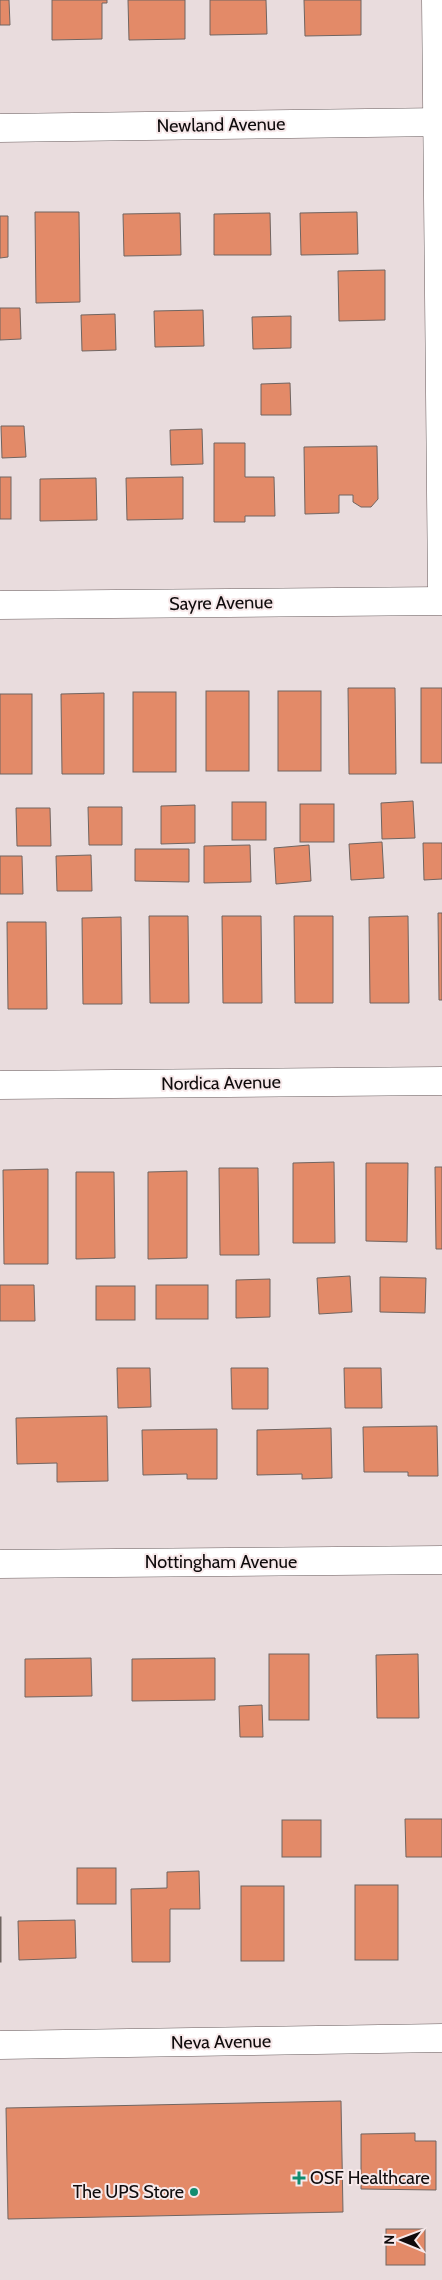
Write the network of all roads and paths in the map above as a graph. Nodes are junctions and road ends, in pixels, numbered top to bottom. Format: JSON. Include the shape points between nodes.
{"nodes":[{"id":1,"x":436,"y":0,"type":"edge"},
{"id":2,"x":439,"y":122,"type":"edge"},
{"id":3,"x":0,"y":128,"type":"edge"},
{"id":4,"x":442,"y":589,"type":"edge"},
{"id":5,"x":442,"y":601,"type":"edge"},
{"id":6,"x":0,"y":605,"type":"edge"},
{"id":7,"x":442,"y":1081,"type":"edge"},
{"id":8,"x":0,"y":1085,"type":"edge"},
{"id":9,"x":442,"y":1560,"type":"edge"},
{"id":10,"x":0,"y":1564,"type":"edge"},
{"id":11,"x":442,"y":2038,"type":"edge"},
{"id":12,"x":0,"y":2045,"type":"edge"}],
"edges":[{"from":1,"to":2,"type":"street"},
{"from":2,"to":3,"type":"street","name":"Newland Avenue"},
{"from":2,"to":4,"type":"street"},
{"from":5,"to":6,"type":"street","name":"Sayre Avenue"},
{"from":7,"to":8,"type":"street","name":"Nordica Avenue"},
{"from":9,"to":10,"type":"street","name":"Nottingham Avenue"},
{"from":11,"to":12,"type":"street","name":"Neva Avenue"}]}
